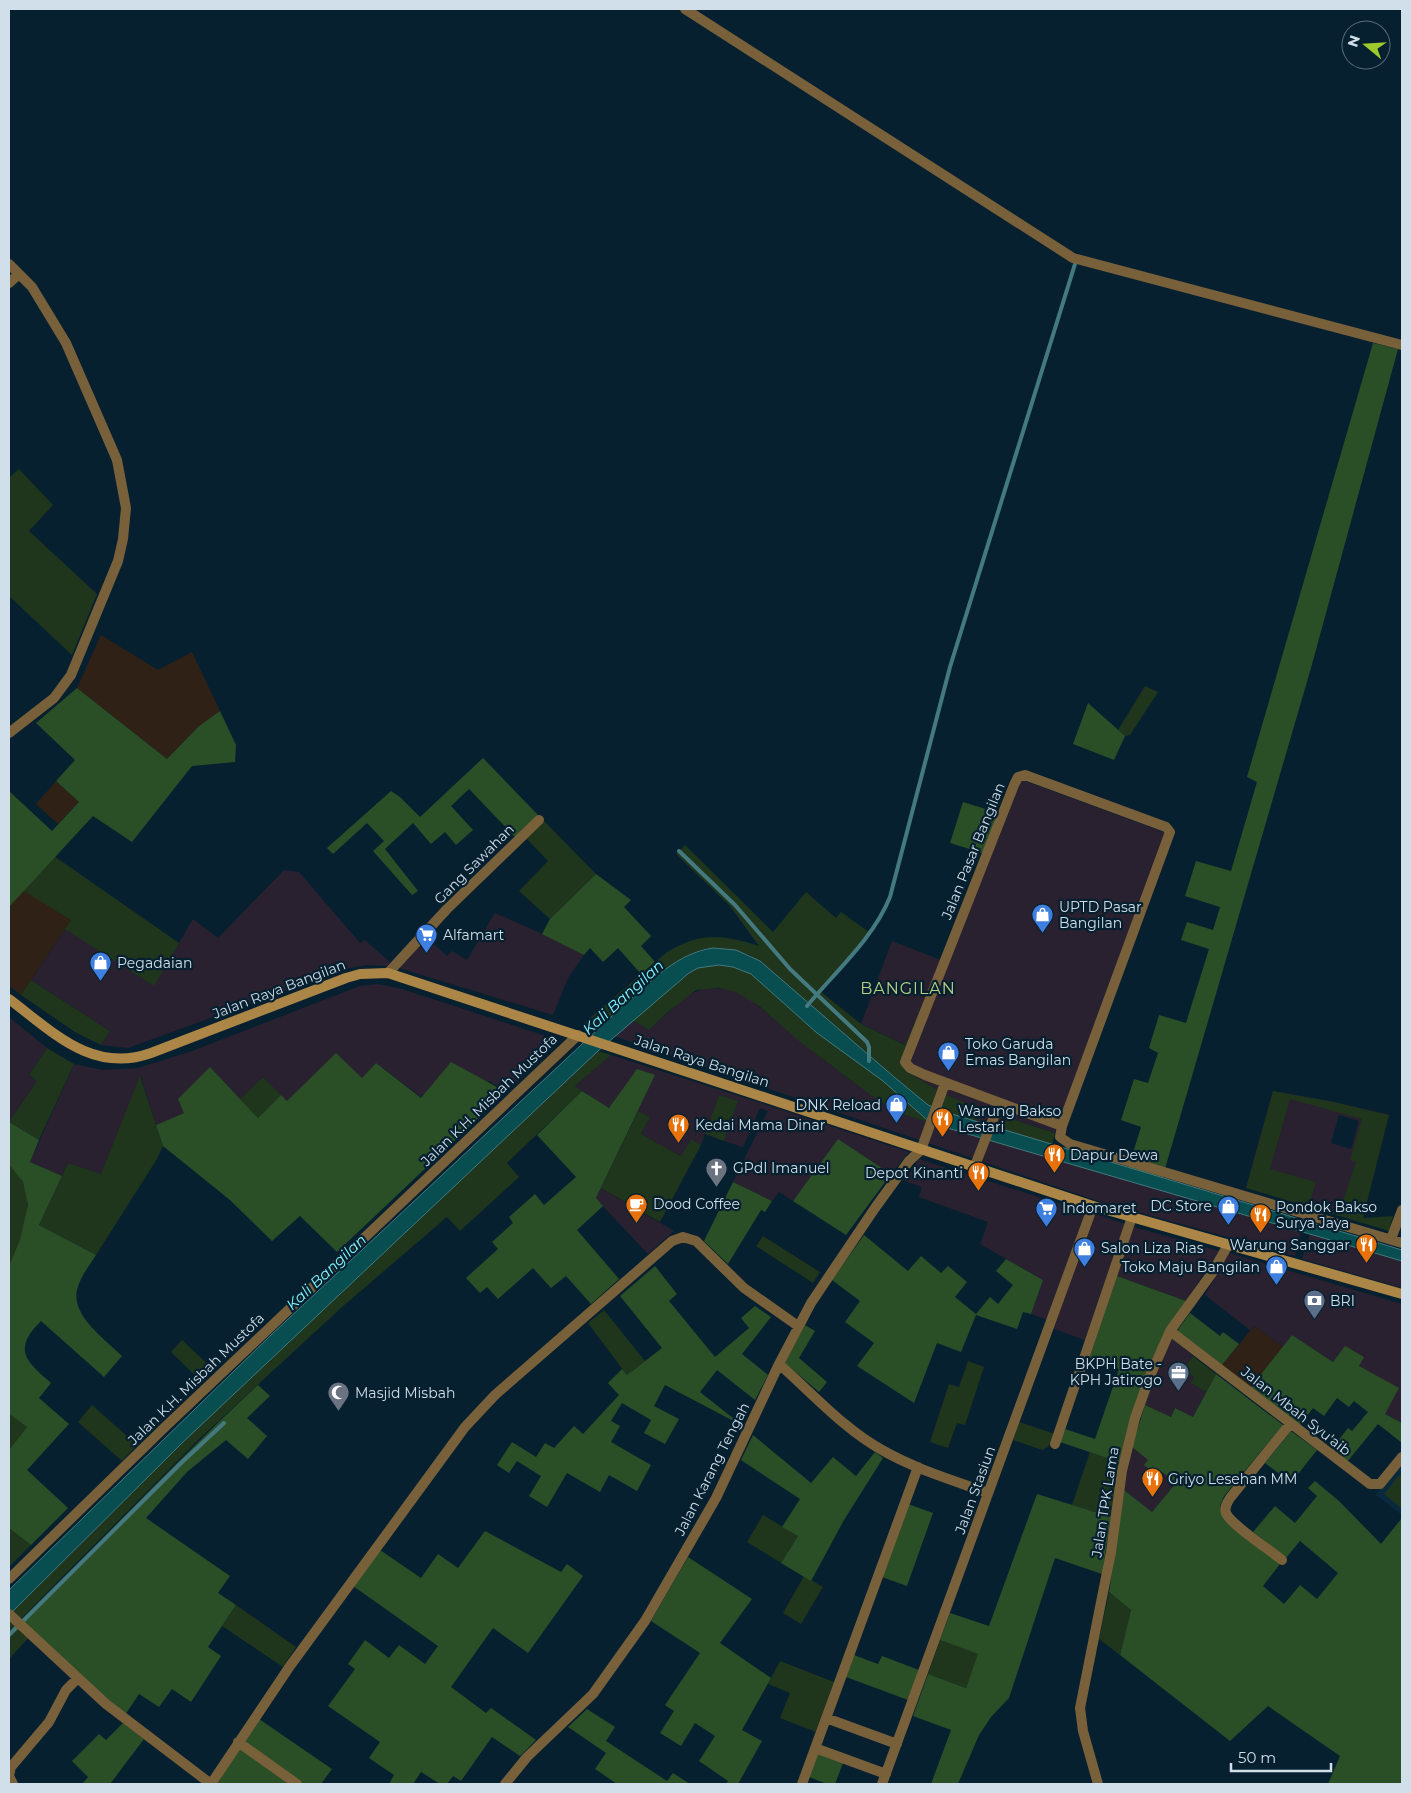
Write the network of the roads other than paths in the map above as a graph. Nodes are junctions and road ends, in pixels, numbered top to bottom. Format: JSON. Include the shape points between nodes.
{"nodes":[{"id":1,"x":685,"y":9,"type":"edge"},
{"id":2,"x":9,"y":264,"type":"edge"},
{"id":3,"x":19,"y":274,"type":"junction"},
{"id":4,"x":9,"y":283,"type":"edge"},
{"id":5,"x":1402,"y":345,"type":"edge"},
{"id":6,"x":9,"y":733,"type":"edge"},
{"id":7,"x":539,"y":820,"type":"dead end"},
{"id":8,"x":388,"y":973,"type":"junction"},
{"id":9,"x":9,"y":1000,"type":"edge"},
{"id":10,"x":580,"y":1035,"type":"junction"},
{"id":11,"x":945,"y":1083,"type":"junction"},
{"id":12,"x":987,"y":1099,"type":"junction"},
{"id":13,"x":1008,"y":1107,"type":"junction"},
{"id":14,"x":992,"y":1120,"type":"junction"},
{"id":15,"x":1062,"y":1126,"type":"junction"},
{"id":16,"x":921,"y":1150,"type":"junction"},
{"id":17,"x":974,"y":1168,"type":"junction"},
{"id":18,"x":1093,"y":1206,"type":"junction"},
{"id":19,"x":1402,"y":1210,"type":"edge"},
{"id":20,"x":1132,"y":1218,"type":"junction"},
{"id":21,"x":1391,"y":1239,"type":"junction"},
{"id":22,"x":1402,"y":1243,"type":"edge"},
{"id":23,"x":1228,"y":1245,"type":"junction"},
{"id":24,"x":1402,"y":1294,"type":"edge"},
{"id":25,"x":798,"y":1326,"type":"junction"},
{"id":26,"x":1170,"y":1331,"type":"junction"},
{"id":27,"x":779,"y":1364,"type":"junction"},
{"id":28,"x":1290,"y":1424,"type":"junction"},
{"id":29,"x":1055,"y":1444,"type":"dead end"},
{"id":30,"x":1402,"y":1457,"type":"edge"},
{"id":31,"x":918,"y":1467,"type":"junction"},
{"id":32,"x":988,"y":1494,"type":"junction"},
{"id":33,"x":1282,"y":1560,"type":"dead end"},
{"id":34,"x":9,"y":1579,"type":"edge"},
{"id":35,"x":9,"y":1614,"type":"edge"},
{"id":36,"x":77,"y":1679,"type":"junction"},
{"id":37,"x":826,"y":1718,"type":"junction"},
{"id":38,"x":238,"y":1742,"type":"junction"},
{"id":39,"x":896,"y":1744,"type":"junction"},
{"id":40,"x":815,"y":1748,"type":"junction"},
{"id":41,"x":884,"y":1779,"type":"edge"},
{"id":42,"x":13,"y":1784,"type":"edge"},
{"id":43,"x":211,"y":1784,"type":"edge"},
{"id":44,"x":297,"y":1784,"type":"edge"},
{"id":45,"x":505,"y":1784,"type":"edge"},
{"id":46,"x":802,"y":1784,"type":"edge"},
{"id":47,"x":1098,"y":1784,"type":"edge"}],
"edges":[{"from":1,"to":5,"type":"street","via":[[1073,258]]},
{"from":2,"to":3,"type":"street"},
{"from":3,"to":4,"type":"street"},
{"from":3,"to":6,"type":"street","via":[[54,319],[117,460],[125,522],[110,584],[71,675],[54,698]]},
{"from":7,"to":8,"type":"street","name":"Gang Sawahan"},
{"from":8,"to":9,"type":"main road","name":"Jalan Raya Bangilan","via":[[346,978],[128,1060],[98,1057],[79,1050]]},
{"from":8,"to":10,"type":"main road","name":"Jalan Raya Bangilan"},
{"from":10,"to":16,"type":"main road","name":"Jalan Raya Bangilan"},
{"from":10,"to":34,"type":"street","name":"Jalan K.H. Misbah Mustofa"},
{"from":11,"to":12,"type":"street","name":"Jalan Pasar Bangilan"},
{"from":11,"to":15,"type":"street","name":"Jalan Pasar Bangilan","via":[[910,1068],[906,1058],[1014,785],[1018,777],[1025,776],[1166,827],[1170,832]]},
{"from":11,"to":16,"type":"street"},
{"from":12,"to":13,"type":"street","name":"Jalan Pasar Bangilan"},
{"from":12,"to":14,"type":"street"},
{"from":13,"to":14,"type":"street"},
{"from":13,"to":15,"type":"street","name":"Jalan Pasar Bangilan"},
{"from":14,"to":17,"type":"street"},
{"from":15,"to":21,"type":"street","via":[[1060,1137],[1070,1144]]},
{"from":16,"to":17,"type":"main road","name":"Jalan Raya Bangilan"},
{"from":16,"to":25,"type":"street","name":"Jalan Karang Tengah","via":[[909,1161],[838,1260]]},
{"from":17,"to":18,"type":"main road","name":"Jalan Raya Bangilan"},
{"from":18,"to":20,"type":"main road","name":"Jalan Raya Bangilan"},
{"from":18,"to":32,"type":"street","name":"Jalan Stasiun"},
{"from":19,"to":21,"type":"street"},
{"from":20,"to":23,"type":"main road","name":"Jalan Raya Bangilan"},
{"from":20,"to":29,"type":"street"},
{"from":21,"to":22,"type":"street"},
{"from":23,"to":24,"type":"main road","name":"Jalan Raya Bangilan"},
{"from":23,"to":26,"type":"street","name":"Jalan TPK Lama"},
{"from":25,"to":27,"type":"street","name":"Jalan Karang Tengah"},
{"from":25,"to":38,"type":"street","via":[[744,1288],[696,1241],[683,1237],[672,1242],[495,1395],[465,1427]]},
{"from":26,"to":28,"type":"street","name":"Jalan Mbah Syu'aib"},
{"from":26,"to":47,"type":"street","name":"Jalan TPK Lama","via":[[1147,1384],[1126,1451],[1110,1560],[1081,1700],[1080,1717]]},
{"from":27,"to":31,"type":"street","via":[[869,1442]]},
{"from":27,"to":45,"type":"street","name":"Jalan Karang Tengah","via":[[716,1498],[634,1638],[582,1707],[533,1752]]},
{"from":28,"to":30,"type":"street","name":"Jalan Mbah Syu'aib","via":[[1373,1486],[1380,1484]]},
{"from":28,"to":33,"type":"street","via":[[1225,1508],[1235,1523]]},
{"from":31,"to":32,"type":"street"},
{"from":31,"to":37,"type":"street"},
{"from":32,"to":39,"type":"street","name":"Jalan Stasiun"},
{"from":35,"to":36,"type":"street"},
{"from":36,"to":42,"type":"street","via":[[66,1690],[49,1722],[11,1767],[9,1776]]},
{"from":36,"to":43,"type":"street"},
{"from":37,"to":39,"type":"street"},
{"from":37,"to":40,"type":"street"},
{"from":38,"to":43,"type":"street"},
{"from":38,"to":44,"type":"street"},
{"from":39,"to":41,"type":"street","name":"Jalan Stasiun"},
{"from":40,"to":41,"type":"street"},
{"from":40,"to":46,"type":"street"}]}
